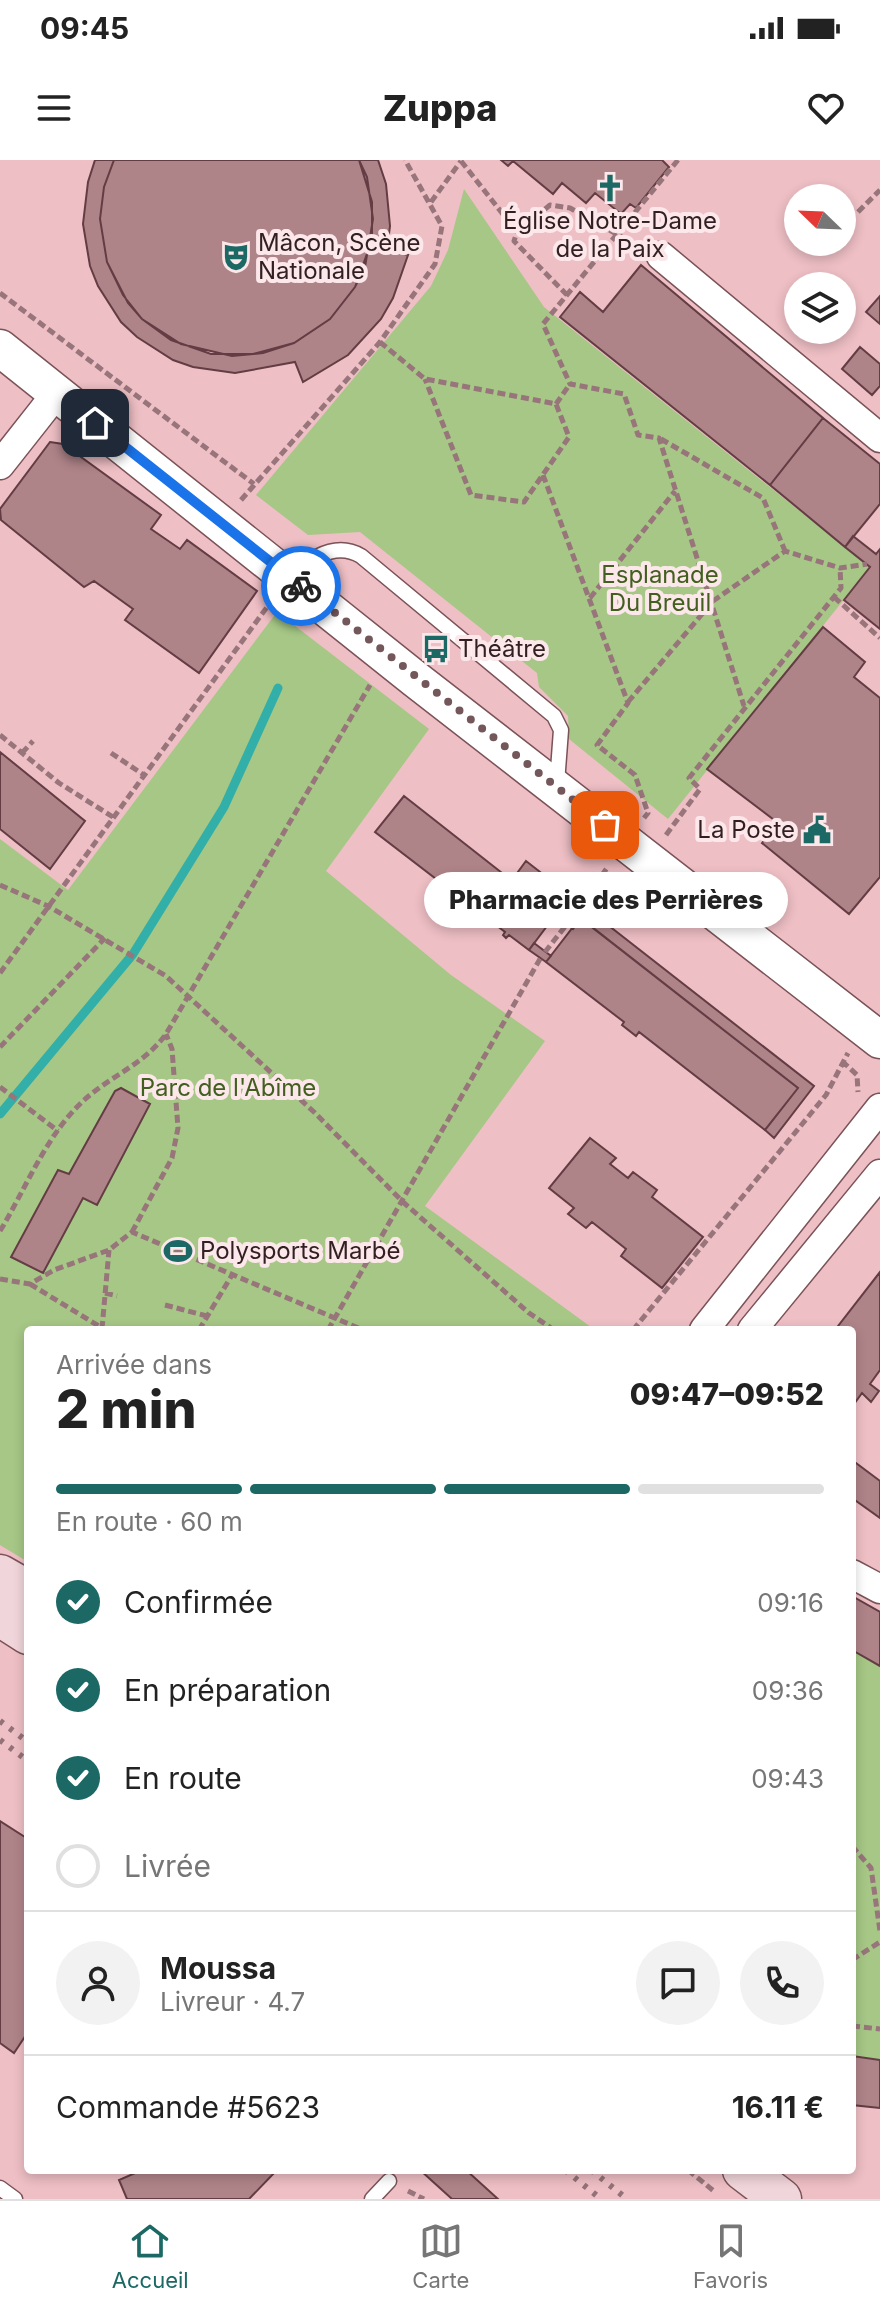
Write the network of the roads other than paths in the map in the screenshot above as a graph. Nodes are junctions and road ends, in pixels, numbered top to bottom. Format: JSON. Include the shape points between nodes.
{"nodes":[{"id":1,"x":661,"y":256,"type":"dead end"},
{"id":2,"x":0,"y":348,"type":"edge"},
{"id":3,"x":56,"y":394,"type":"junction"},
{"id":4,"x":880,"y":438,"type":"edge"},
{"id":5,"x":0,"y":465,"type":"edge"},
{"id":6,"x":286,"y":574,"type":"junction"},
{"id":7,"x":556,"y":787,"type":"junction"},
{"id":8,"x":873,"y":1035,"type":"edge"},
{"id":9,"x":880,"y":1108,"type":"edge"},
{"id":10,"x":880,"y":1174,"type":"edge"},
{"id":11,"x":707,"y":1326,"type":"edge"},
{"id":12,"x":755,"y":1326,"type":"edge"},
{"id":13,"x":0,"y":1575,"type":"edge"},
{"id":14,"x":856,"y":1576,"type":"edge"},
{"id":15,"x":24,"y":1589,"type":"edge"},
{"id":16,"x":880,"y":1589,"type":"edge"},
{"id":17,"x":0,"y":1616,"type":"edge"},
{"id":18,"x":24,"y":1631,"type":"edge"},
{"id":19,"x":748,"y":2174,"type":"edge"},
{"id":20,"x":389,"y":2181,"type":"dead end"},
{"id":21,"x":0,"y":2188,"type":"edge"},
{"id":22,"x":15,"y":2199,"type":"edge"},
{"id":23,"x":372,"y":2199,"type":"edge"},
{"id":24,"x":781,"y":2199,"type":"edge"}],
"edges":[{"from":1,"to":4,"type":"street"},
{"from":2,"to":3,"type":"street"},
{"from":3,"to":5,"type":"street"},
{"from":3,"to":6,"type":"street"},
{"from":6,"to":7,"type":"street"},
{"from":6,"to":7,"type":"lane","via":[[328,551],[342,548],[361,556],[554,716],[562,747]]},
{"from":7,"to":8,"type":"street"},
{"from":9,"to":11,"type":"street"},
{"from":10,"to":12,"type":"street"},
{"from":13,"to":15,"type":"main road"},
{"from":14,"to":16,"type":"street"},
{"from":17,"to":18,"type":"main road"},
{"from":19,"to":24,"type":"main road"},
{"from":20,"to":23,"type":"lane"},
{"from":21,"to":22,"type":"lane"}]}
